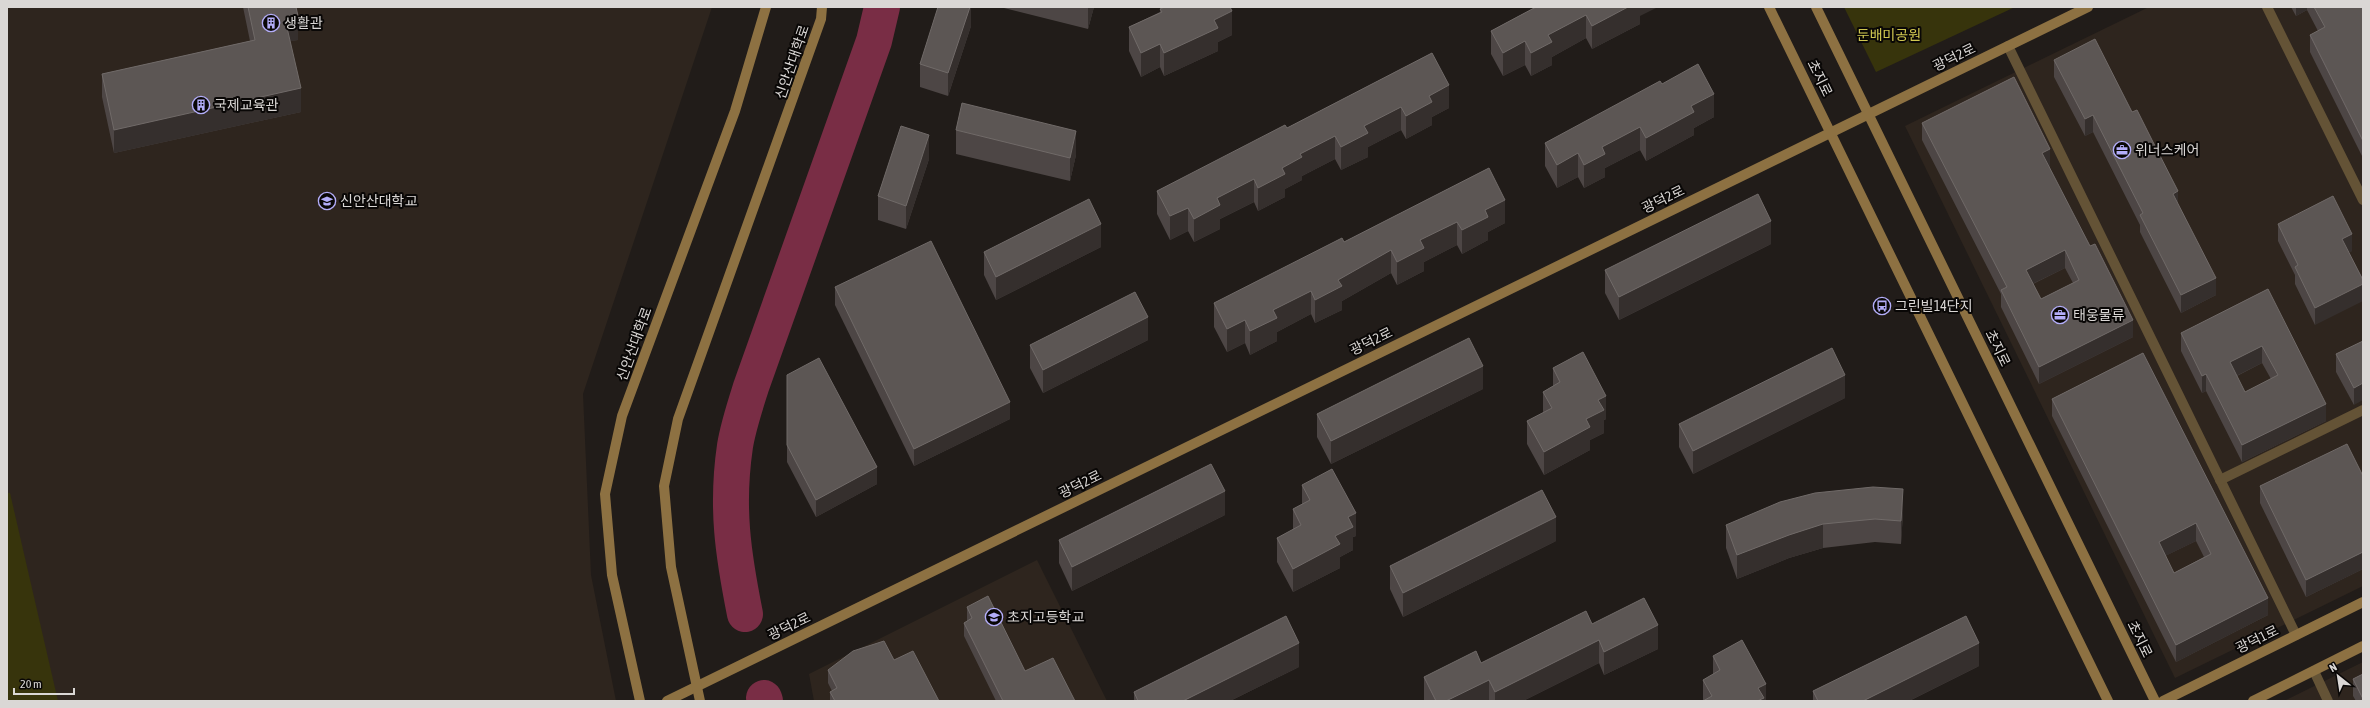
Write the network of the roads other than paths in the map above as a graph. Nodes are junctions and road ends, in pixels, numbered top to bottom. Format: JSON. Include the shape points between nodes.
{"nodes":[{"id":1,"x":766,"y":7,"type":"edge"},
{"id":2,"x":822,"y":7,"type":"edge"},
{"id":3,"x":1769,"y":7,"type":"edge"},
{"id":4,"x":1816,"y":7,"type":"edge"},
{"id":5,"x":2088,"y":7,"type":"edge"},
{"id":6,"x":2267,"y":7,"type":"edge"},
{"id":7,"x":2008,"y":46,"type":"junction"},
{"id":8,"x":1869,"y":114,"type":"junction"},
{"id":9,"x":1832,"y":132,"type":"junction"},
{"id":10,"x":2363,"y":200,"type":"edge"},
{"id":11,"x":2363,"y":410,"type":"edge"},
{"id":12,"x":2220,"y":480,"type":"junction"},
{"id":13,"x":2363,"y":602,"type":"edge"},
{"id":14,"x":2296,"y":635,"type":"junction"},
{"id":15,"x":2363,"y":646,"type":"edge"},
{"id":16,"x":2314,"y":671,"type":"junction"},
{"id":17,"x":697,"y":686,"type":"junction"},
{"id":18,"x":640,"y":701,"type":"edge"},
{"id":19,"x":667,"y":701,"type":"edge"},
{"id":20,"x":700,"y":701,"type":"edge"},
{"id":21,"x":2108,"y":701,"type":"edge"},
{"id":22,"x":2155,"y":701,"type":"edge"},
{"id":23,"x":2163,"y":701,"type":"edge"},
{"id":24,"x":2253,"y":701,"type":"edge"},
{"id":25,"x":2328,"y":701,"type":"edge"}],
"edges":[{"from":1,"to":18,"type":"street","name":"신안산대학로","via":[[735,111],[622,416],[605,494],[612,575]]},
{"from":2,"to":17,"type":"street","name":"신안산대학로","via":[[821,19],[774,154],[678,419],[664,486],[671,567]]},
{"from":3,"to":9,"type":"street","name":"초지로"},
{"from":4,"to":8,"type":"street","name":"초지로"},
{"from":5,"to":7,"type":"street","name":"광덕2로"},
{"from":6,"to":10,"type":"street"},
{"from":7,"to":8,"type":"street","name":"광덕2로"},
{"from":7,"to":12,"type":"street"},
{"from":8,"to":9,"type":"street","name":"광덕2로"},
{"from":8,"to":22,"type":"street","name":"초지로"},
{"from":9,"to":17,"type":"street","name":"광덕2로"},
{"from":9,"to":21,"type":"street","name":"초지로"},
{"from":11,"to":12,"type":"street"},
{"from":12,"to":14,"type":"street"},
{"from":13,"to":14,"type":"street","name":"광덕1로"},
{"from":14,"to":23,"type":"street","name":"광덕1로"},
{"from":15,"to":16,"type":"street"},
{"from":16,"to":24,"type":"street"},
{"from":16,"to":25,"type":"street"},
{"from":17,"to":19,"type":"street","name":"광덕2로"},
{"from":17,"to":20,"type":"street","name":"신안산대학로"}]}
